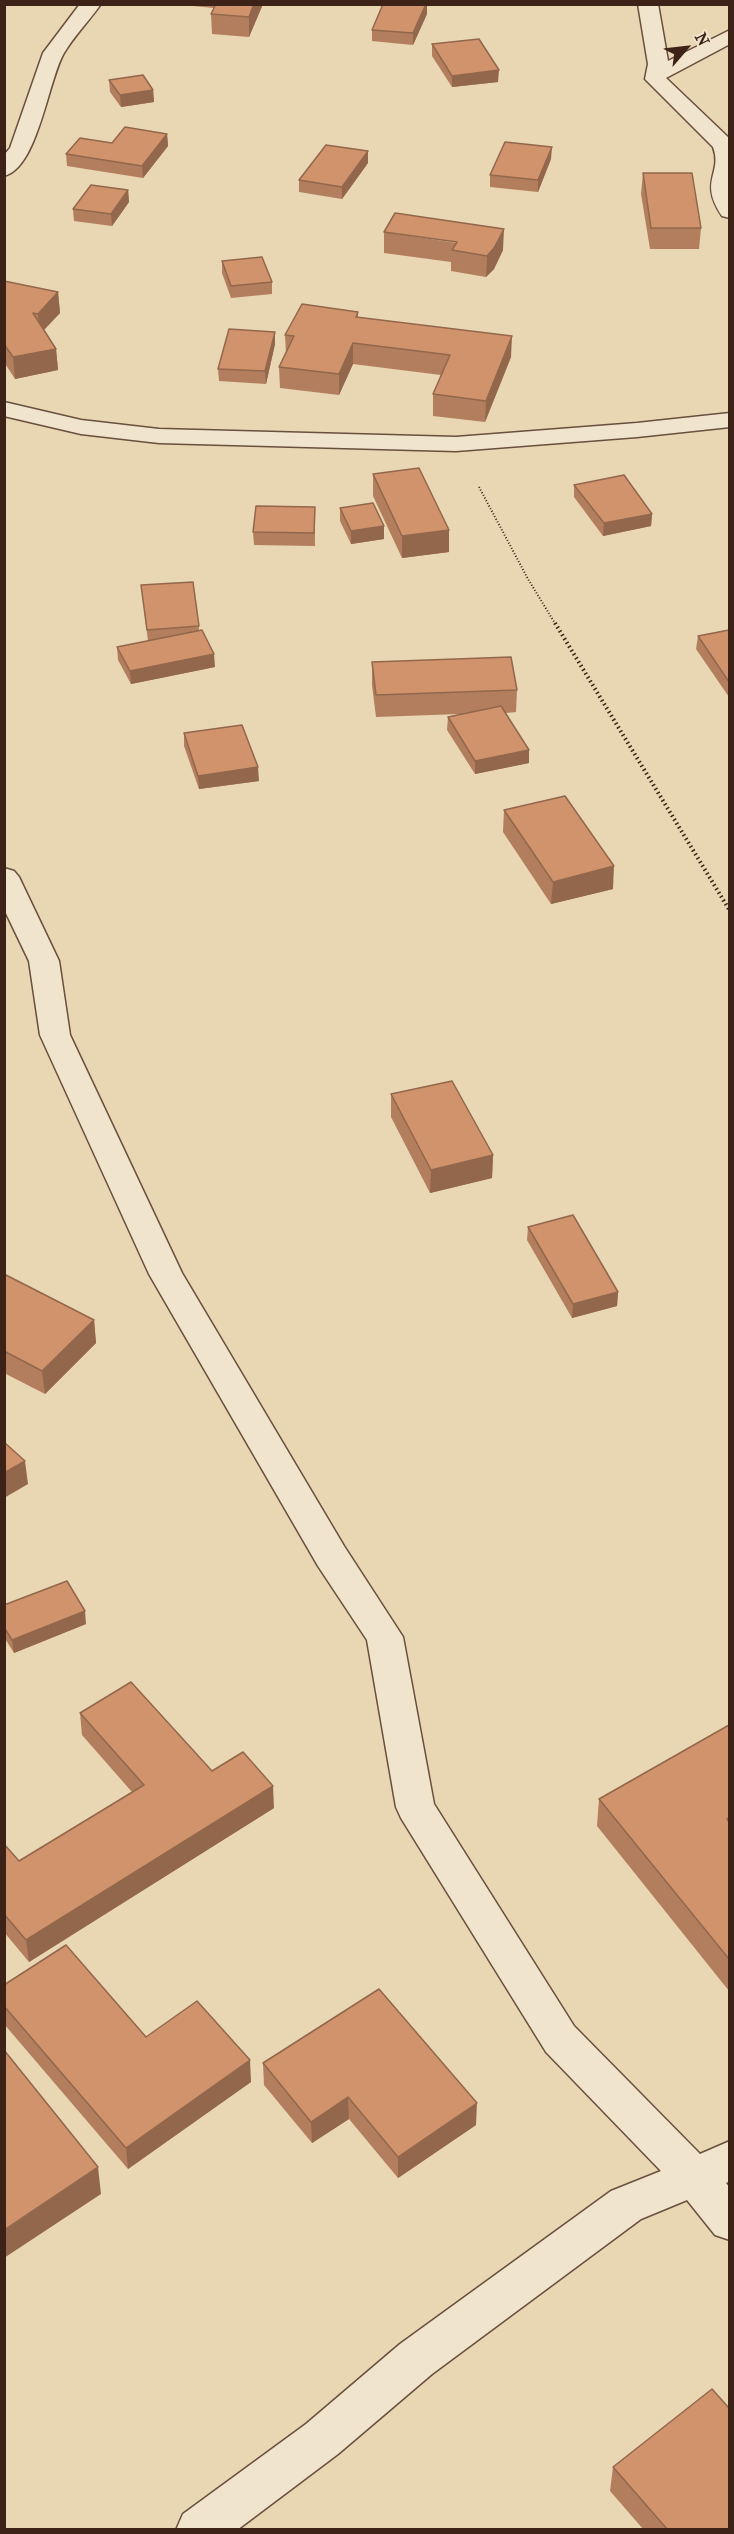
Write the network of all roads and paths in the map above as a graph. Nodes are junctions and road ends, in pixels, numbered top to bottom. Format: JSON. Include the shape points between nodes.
{"nodes":[{"id":1,"x":91,"y":4,"type":"edge"},
{"id":2,"x":648,"y":4,"type":"edge"},
{"id":3,"x":729,"y":36,"type":"edge"},
{"id":4,"x":656,"y":75,"type":"junction"},
{"id":5,"x":4,"y":170,"type":"edge"},
{"id":6,"x":729,"y":212,"type":"edge"},
{"id":7,"x":4,"y":409,"type":"edge"},
{"id":8,"x":729,"y":420,"type":"edge"},
{"id":9,"x":456,"y":444,"type":"junction"},
{"id":10,"x":4,"y":877,"type":"edge"},
{"id":11,"x":729,"y":911,"type":"edge"},
{"id":12,"x":712,"y":2168,"type":"edge"},
{"id":13,"x":729,"y":2221,"type":"edge"},
{"id":14,"x":199,"y":2529,"type":"edge"}],
"edges":[{"from":1,"to":5,"type":"street","via":[[53,53],[20,149]]},
{"from":2,"to":4,"type":"street","via":[[658,64]]},
{"from":3,"to":4,"type":"street"},
{"from":4,"to":6,"type":"street","via":[[655,79],[674,99],[723,145],[728,158],[720,179],[723,203]]},
{"from":7,"to":9,"type":"street","via":[[81,427],[159,436]]},
{"from":8,"to":9,"type":"street"},
{"from":9,"to":11,"type":"path","via":[[528,579]]},
{"from":10,"to":12,"type":"street","via":[[44,960],[55,1035],[166,1274],[331,1556],[384,1637],[415,1807],[560,2039]]},
{"from":12,"to":13,"type":"street"},
{"from":12,"to":14,"type":"street","via":[[626,2205],[416,2359],[322,2439]]}]}
